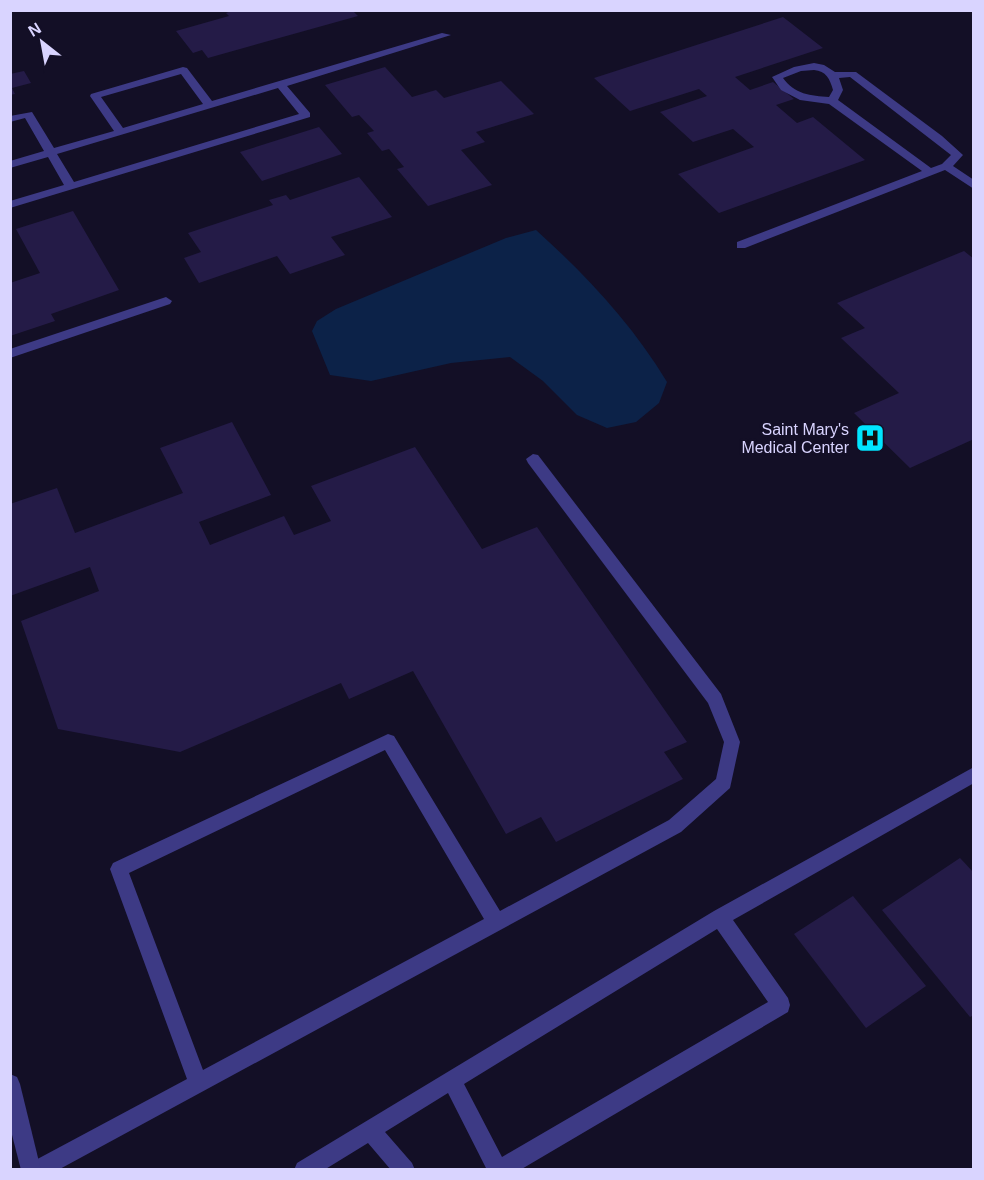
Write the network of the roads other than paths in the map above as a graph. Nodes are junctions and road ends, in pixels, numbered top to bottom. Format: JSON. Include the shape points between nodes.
{"nodes":[{"id":1,"x":446,"y":35,"type":"dead end"},
{"id":2,"x":833,"y":75,"type":"junction"},
{"id":3,"x":281,"y":85,"type":"junction"},
{"id":4,"x":832,"y":101,"type":"junction"},
{"id":5,"x":210,"y":106,"type":"junction"},
{"id":6,"x":10,"y":119,"type":"edge"},
{"id":7,"x":120,"y":133,"type":"junction"},
{"id":8,"x":51,"y":153,"type":"junction"},
{"id":9,"x":10,"y":165,"type":"edge"},
{"id":10,"x":946,"y":166,"type":"junction"},
{"id":11,"x":930,"y":172,"type":"junction"},
{"id":12,"x":974,"y":186,"type":"edge"},
{"id":13,"x":71,"y":187,"type":"junction"},
{"id":14,"x":10,"y":205,"type":"edge"},
{"id":15,"x":741,"y":245,"type":"dead end"},
{"id":16,"x":166,"y":301,"type":"dead end"},
{"id":17,"x":10,"y":354,"type":"edge"},
{"id":18,"x":533,"y":459,"type":"dead end"},
{"id":19,"x":974,"y":774,"type":"edge"},
{"id":20,"x":720,"y":917,"type":"junction"},
{"id":21,"x":496,"y":922,"type":"junction"},
{"id":22,"x":452,"y":1080,"type":"junction"},
{"id":23,"x":198,"y":1083,"type":"junction"},
{"id":24,"x":10,"y":1084,"type":"edge"},
{"id":25,"x":370,"y":1130,"type":"junction"},
{"id":26,"x":31,"y":1170,"type":"edge"},
{"id":27,"x":37,"y":1170,"type":"edge"},
{"id":28,"x":304,"y":1170,"type":"edge"},
{"id":29,"x":405,"y":1170,"type":"edge"},
{"id":30,"x":499,"y":1170,"type":"edge"}],
"edges":[{"from":1,"to":3,"type":"street"},
{"from":2,"to":4,"type":"street","via":[[838,90]]},
{"from":2,"to":4,"type":"street","via":[[808,67],[795,68],[777,77],[785,88],[804,98]]},
{"from":2,"to":10,"type":"street","via":[[852,74],[938,138],[957,155]]},
{"from":3,"to":5,"type":"street"},
{"from":3,"to":13,"type":"street","via":[[306,115]]},
{"from":4,"to":11,"type":"street"},
{"from":5,"to":7,"type":"street"},
{"from":5,"to":7,"type":"street","via":[[183,70],[95,96]]},
{"from":6,"to":8,"type":"street","via":[[28,114]]},
{"from":7,"to":8,"type":"street"},
{"from":8,"to":9,"type":"street"},
{"from":8,"to":13,"type":"street"},
{"from":10,"to":11,"type":"street"},
{"from":10,"to":12,"type":"street"},
{"from":11,"to":15,"type":"street"},
{"from":13,"to":14,"type":"street"},
{"from":16,"to":17,"type":"street"},
{"from":18,"to":21,"type":"street","via":[[715,699],[732,742],[724,783],[675,826]]},
{"from":19,"to":20,"type":"street"},
{"from":20,"to":22,"type":"street"},
{"from":20,"to":30,"type":"street","via":[[781,1005]]},
{"from":21,"to":23,"type":"street"},
{"from":21,"to":23,"type":"street","via":[[388,741],[119,869]]},
{"from":22,"to":25,"type":"street"},
{"from":22,"to":30,"type":"street"},
{"from":23,"to":27,"type":"street"},
{"from":24,"to":26,"type":"street"},
{"from":25,"to":28,"type":"street"},
{"from":25,"to":29,"type":"street"}]}
